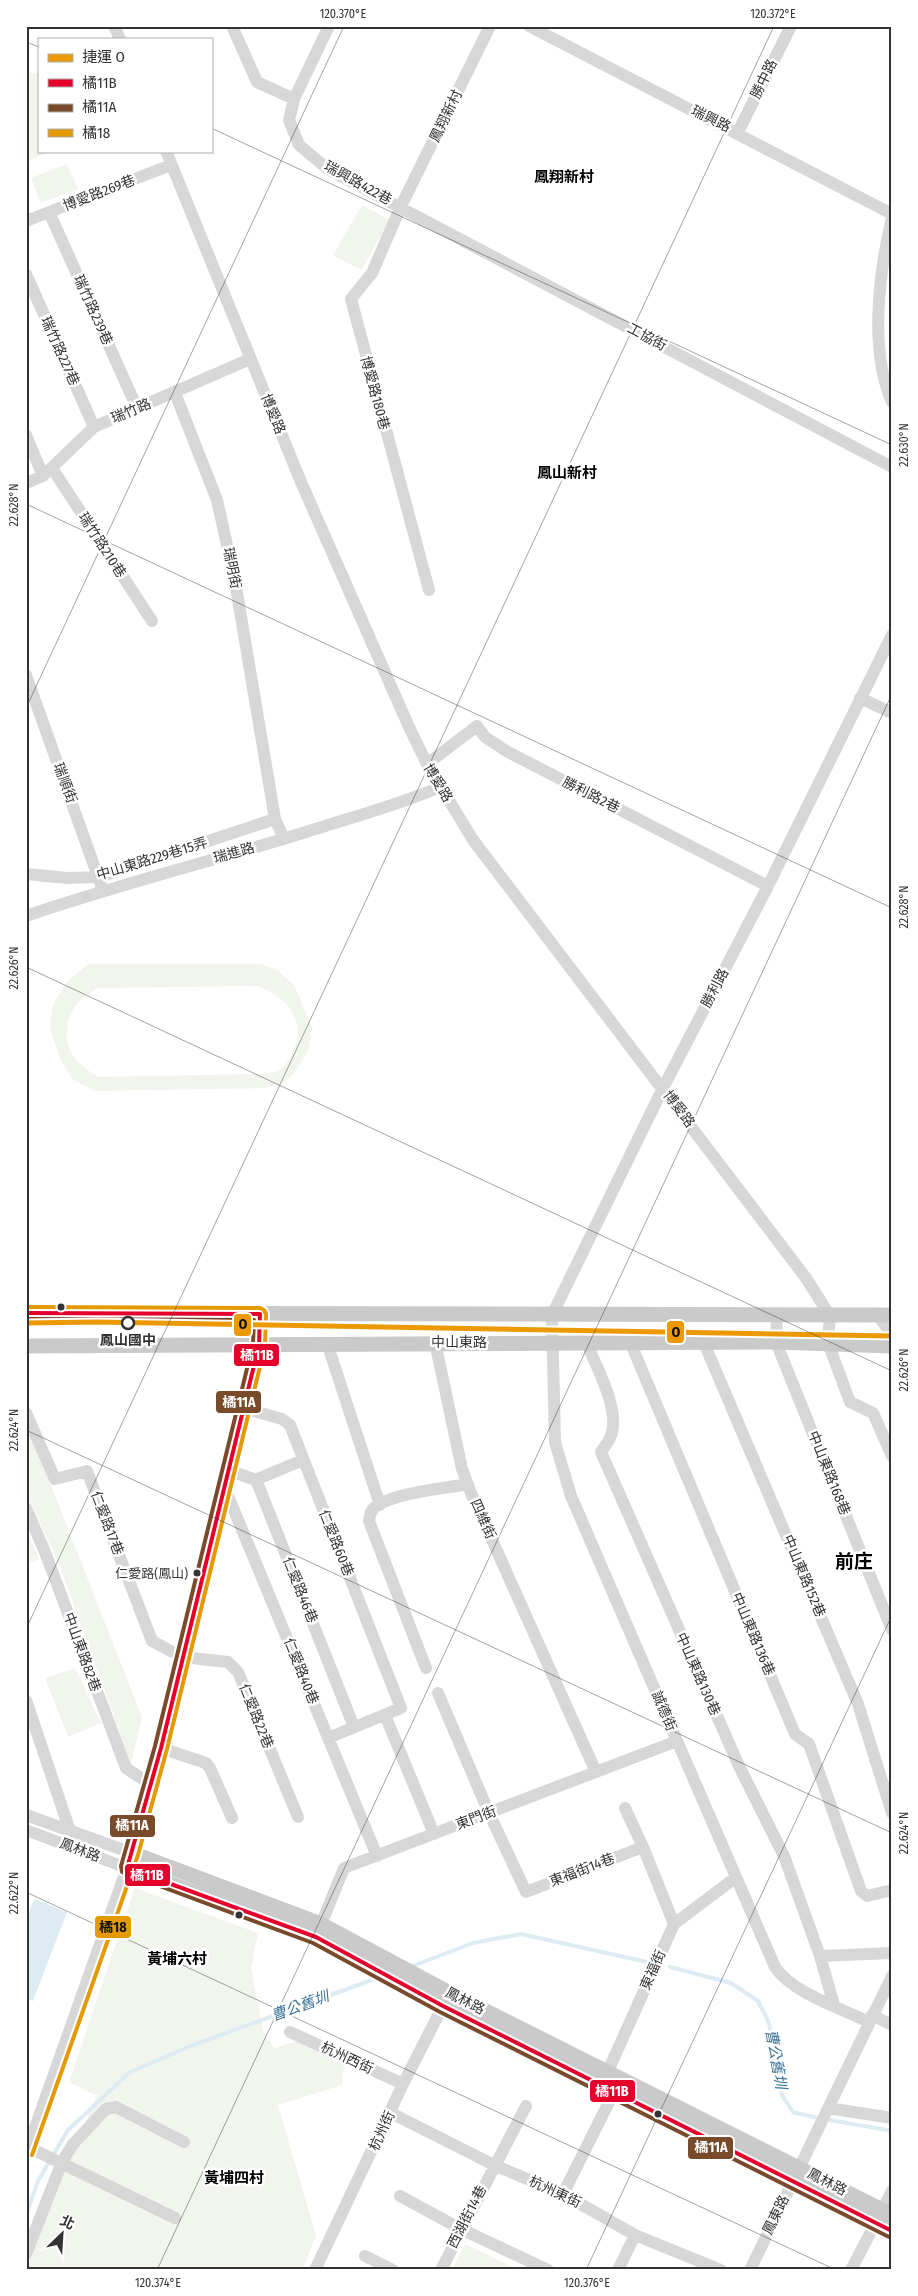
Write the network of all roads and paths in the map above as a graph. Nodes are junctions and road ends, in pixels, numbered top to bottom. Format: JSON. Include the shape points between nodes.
{"nodes":[{"id":1,"x":114,"y":26,"type":"edge"},
{"id":2,"x":232,"y":26,"type":"edge"},
{"id":3,"x":329,"y":26,"type":"edge"},
{"id":4,"x":490,"y":26,"type":"edge"},
{"id":5,"x":529,"y":26,"type":"edge"},
{"id":6,"x":791,"y":26,"type":"edge"},
{"id":7,"x":120,"y":38,"type":"edge"},
{"id":8,"x":294,"y":99,"type":"junction"},
{"id":9,"x":738,"y":132,"type":"junction"},
{"id":10,"x":166,"y":152,"type":"edge"},
{"id":11,"x":171,"y":165,"type":"junction"},
{"id":12,"x":401,"y":206,"type":"junction"},
{"id":13,"x":49,"y":212,"type":"junction"},
{"id":14,"x":892,"y":214,"type":"edge"},
{"id":15,"x":892,"y":218,"type":"edge"},
{"id":16,"x":26,"y":221,"type":"edge"},
{"id":17,"x":26,"y":274,"type":"edge"},
{"id":18,"x":250,"y":359,"type":"junction"},
{"id":19,"x":174,"y":393,"type":"junction"},
{"id":20,"x":892,"y":402,"type":"edge"},
{"id":21,"x":136,"y":408,"type":"junction"},
{"id":22,"x":94,"y":427,"type":"junction"},
{"id":23,"x":26,"y":435,"type":"edge"},
{"id":24,"x":892,"y":467,"type":"edge"},
{"id":25,"x":48,"y":472,"type":"junction"},
{"id":26,"x":26,"y":483,"type":"edge"},
{"id":27,"x":429,"y":590,"type":"dead end"},
{"id":28,"x":152,"y":621,"type":"dead end"},
{"id":29,"x":892,"y":635,"type":"edge"},
{"id":30,"x":28,"y":683,"type":"edge"},
{"id":31,"x":860,"y":698,"type":"junction"},
{"id":32,"x":892,"y":713,"type":"edge"},
{"id":33,"x":426,"y":764,"type":"junction"},
{"id":34,"x":440,"y":787,"type":"junction"},
{"id":35,"x":275,"y":819,"type":"junction"},
{"id":36,"x":284,"y":839,"type":"junction"},
{"id":37,"x":26,"y":874,"type":"edge"},
{"id":38,"x":99,"y":877,"type":"junction"},
{"id":39,"x":768,"y":886,"type":"junction"},
{"id":40,"x":103,"y":890,"type":"junction"},
{"id":41,"x":26,"y":916,"type":"edge"},
{"id":42,"x":662,"y":1088,"type":"junction"},
{"id":43,"x":26,"y":1313,"type":"edge"},
{"id":44,"x":260,"y":1314,"type":"junction"},
{"id":45,"x":777,"y":1314,"type":"junction"},
{"id":46,"x":552,"y":1315,"type":"junction"},
{"id":47,"x":885,"y":1315,"type":"edge"},
{"id":48,"x":830,"y":1316,"type":"junction"},
{"id":49,"x":892,"y":1334,"type":"edge"},
{"id":50,"x":435,"y":1342,"type":"junction"},
{"id":51,"x":776,"y":1342,"type":"junction"},
{"id":52,"x":327,"y":1343,"type":"junction"},
{"id":53,"x":704,"y":1343,"type":"junction"},
{"id":54,"x":828,"y":1343,"type":"junction"},
{"id":55,"x":552,"y":1344,"type":"junction"},
{"id":56,"x":587,"y":1344,"type":"junction"},
{"id":57,"x":631,"y":1344,"type":"junction"},
{"id":58,"x":259,"y":1345,"type":"junction"},
{"id":59,"x":26,"y":1346,"type":"edge"},
{"id":60,"x":892,"y":1346,"type":"edge"},
{"id":61,"x":244,"y":1408,"type":"junction"},
{"id":62,"x":26,"y":1413,"type":"edge"},
{"id":63,"x":892,"y":1456,"type":"edge"},
{"id":64,"x":303,"y":1460,"type":"junction"},
{"id":65,"x":228,"y":1470,"type":"junction"},
{"id":66,"x":255,"y":1480,"type":"junction"},
{"id":67,"x":468,"y":1484,"type":"junction"},
{"id":68,"x":224,"y":1486,"type":"junction"},
{"id":69,"x":380,"y":1505,"type":"junction"},
{"id":70,"x":26,"y":1508,"type":"edge"},
{"id":71,"x":892,"y":1630,"type":"edge"},
{"id":72,"x":182,"y":1657,"type":"junction"},
{"id":73,"x":426,"y":1668,"type":"dead end"},
{"id":74,"x":438,"y":1693,"type":"dead end"},
{"id":75,"x":26,"y":1700,"type":"edge"},
{"id":76,"x":385,"y":1715,"type":"junction"},
{"id":77,"x":354,"y":1727,"type":"junction"},
{"id":78,"x":328,"y":1738,"type":"junction"},
{"id":79,"x":677,"y":1741,"type":"junction"},
{"id":80,"x":161,"y":1748,"type":"junction"},
{"id":81,"x":596,"y":1772,"type":"junction"},
{"id":82,"x":150,"y":1784,"type":"junction"},
{"id":83,"x":625,"y":1808,"type":"dead end"},
{"id":84,"x":489,"y":1813,"type":"junction"},
{"id":85,"x":892,"y":1814,"type":"edge"},
{"id":86,"x":26,"y":1815,"type":"edge"},
{"id":87,"x":298,"y":1817,"type":"dead end"},
{"id":88,"x":232,"y":1818,"type":"dead end"},
{"id":89,"x":26,"y":1830,"type":"edge"},
{"id":90,"x":70,"y":1831,"type":"junction"},
{"id":91,"x":434,"y":1834,"type":"junction"},
{"id":92,"x":642,"y":1847,"type":"junction"},
{"id":93,"x":132,"y":1853,"type":"junction"},
{"id":94,"x":377,"y":1856,"type":"junction"},
{"id":95,"x":127,"y":1868,"type":"junction"},
{"id":96,"x":735,"y":1878,"type":"junction"},
{"id":97,"x":892,"y":1890,"type":"edge"},
{"id":98,"x":674,"y":1924,"type":"junction"},
{"id":99,"x":318,"y":1930,"type":"junction"},
{"id":100,"x":892,"y":1953,"type":"edge"},
{"id":101,"x":820,"y":1956,"type":"junction"},
{"id":102,"x":892,"y":1976,"type":"edge"},
{"id":103,"x":446,"y":1999,"type":"junction"},
{"id":104,"x":834,"y":2005,"type":"junction"},
{"id":105,"x":871,"y":2018,"type":"junction"},
{"id":106,"x":892,"y":2025,"type":"edge"},
{"id":107,"x":290,"y":2032,"type":"dead end"},
{"id":108,"x":611,"y":2082,"type":"junction"},
{"id":109,"x":403,"y":2084,"type":"junction"},
{"id":110,"x":526,"y":2106,"type":"dead end"},
{"id":111,"x":828,"y":2108,"type":"junction"},
{"id":112,"x":390,"y":2113,"type":"junction"},
{"id":113,"x":892,"y":2118,"type":"edge"},
{"id":114,"x":184,"y":2142,"type":"dead end"},
{"id":115,"x":31,"y":2150,"type":"edge"},
{"id":116,"x":59,"y":2161,"type":"junction"},
{"id":117,"x":494,"y":2165,"type":"junction"},
{"id":118,"x":796,"y":2175,"type":"junction"},
{"id":119,"x":892,"y":2190,"type":"edge"},
{"id":120,"x":563,"y":2194,"type":"junction"},
{"id":121,"x":400,"y":2196,"type":"dead end"},
{"id":122,"x":883,"y":2216,"type":"edge"},
{"id":123,"x":175,"y":2218,"type":"dead end"},
{"id":124,"x":461,"y":2229,"type":"junction"},
{"id":125,"x":892,"y":2231,"type":"edge"},
{"id":126,"x":635,"y":2235,"type":"junction"},
{"id":127,"x":26,"y":2254,"type":"edge"},
{"id":128,"x":365,"y":2256,"type":"dead end"},
{"id":129,"x":315,"y":2270,"type":"edge"},
{"id":130,"x":393,"y":2270,"type":"edge"},
{"id":131,"x":441,"y":2270,"type":"edge"},
{"id":132,"x":548,"y":2270,"type":"edge"},
{"id":133,"x":618,"y":2270,"type":"edge"},
{"id":134,"x":721,"y":2270,"type":"edge"},
{"id":135,"x":750,"y":2270,"type":"edge"},
{"id":136,"x":851,"y":2270,"type":"edge"}],
"edges":[{"from":1,"to":7,"type":"street"},
{"from":2,"to":8,"type":"street","via":[[257,82]]},
{"from":3,"to":8,"type":"street","name":"瑞興路422巷"},
{"from":4,"to":12,"type":"street","name":"鳳翔新村"},
{"from":5,"to":9,"type":"street","name":"瑞興路"},
{"from":6,"to":9,"type":"street","name":"勝中路"},
{"from":8,"to":12,"type":"street","name":"瑞興路422巷","via":[[289,120],[299,145],[328,170]]},
{"from":9,"to":14,"type":"street","name":"瑞興路"},
{"from":10,"to":11,"type":"street","name":"博愛路"},
{"from":11,"to":13,"type":"street","name":"博愛路269巷"},
{"from":11,"to":18,"type":"street","name":"博愛路"},
{"from":12,"to":24,"type":"street","name":"工協街"},
{"from":12,"to":27,"type":"street","name":"博愛路180巷","via":[[372,273],[351,299]]},
{"from":13,"to":16,"type":"street","name":"博愛路269巷"},
{"from":13,"to":21,"type":"street","name":"瑞竹路239巷"},
{"from":15,"to":20,"type":"street","via":[[883,258],[878,309],[881,358],[886,390]]},
{"from":17,"to":22,"type":"street","name":"瑞竹路227巷"},
{"from":18,"to":19,"type":"street","name":"瑞竹路"},
{"from":18,"to":33,"type":"street","name":"博愛路","via":[[300,482]]},
{"from":19,"to":21,"type":"street","name":"瑞竹路"},
{"from":19,"to":35,"type":"street","name":"瑞明街","via":[[217,500],[235,581]]},
{"from":21,"to":22,"type":"street","name":"瑞竹路"},
{"from":22,"to":25,"type":"street","name":"瑞竹路"},
{"from":23,"to":25,"type":"street","name":"瑞竹路210巷"},
{"from":25,"to":26,"type":"street","name":"瑞竹路"},
{"from":25,"to":28,"type":"street","name":"瑞竹路210巷"},
{"from":29,"to":31,"type":"street","name":"勝利路"},
{"from":30,"to":38,"type":"street","name":"瑞順街"},
{"from":31,"to":32,"type":"street"},
{"from":31,"to":39,"type":"street","name":"勝利路"},
{"from":33,"to":34,"type":"street","name":"博愛路"},
{"from":33,"to":39,"type":"street","name":"勝利路2巷","via":[[477,726],[485,737],[508,752]]},
{"from":34,"to":36,"type":"street","name":"瑞進路"},
{"from":34,"to":42,"type":"street","name":"博愛路","via":[[479,848]]},
{"from":35,"to":36,"type":"street","name":"瑞明街"},
{"from":35,"to":38,"type":"street","name":"中山東路229巷15弄"},
{"from":36,"to":40,"type":"street","name":"瑞進路"},
{"from":37,"to":38,"type":"street","name":"中山東路229巷15弄"},
{"from":38,"to":40,"type":"street","name":"瑞順街"},
{"from":39,"to":42,"type":"street","name":"勝利路"},
{"from":40,"to":41,"type":"street","name":"瑞進路"},
{"from":42,"to":46,"type":"street","name":"勝利路"},
{"from":42,"to":48,"type":"street","name":"博愛路","via":[[806,1278]]},
{"from":43,"to":44,"type":"main road"},
{"from":44,"to":46,"type":"main road"},
{"from":44,"to":58,"type":"main road"},
{"from":45,"to":46,"type":"main road"},
{"from":45,"to":48,"type":"main road"},
{"from":45,"to":51,"type":"street","name":"中山東路168巷"},
{"from":46,"to":55,"type":"street","name":"勝利路"},
{"from":47,"to":48,"type":"main road"},
{"from":47,"to":49,"type":"street"},
{"from":48,"to":54,"type":"street"},
{"from":50,"to":52,"type":"main road","name":"中山東路"},
{"from":50,"to":55,"type":"main road","name":"中山東路"},
{"from":50,"to":67,"type":"street"},
{"from":51,"to":53,"type":"main road","name":"中山東路"},
{"from":51,"to":54,"type":"main road","name":"中山東路"},
{"from":51,"to":71,"type":"street","name":"中山東路168巷"},
{"from":52,"to":58,"type":"main road","name":"中山東路"},
{"from":52,"to":69,"type":"street"},
{"from":53,"to":57,"type":"main road","name":"中山東路"},
{"from":53,"to":85,"type":"street","name":"中山東路152巷","via":[[858,1704]]},
{"from":54,"to":60,"type":"main road","name":"中山東路"},
{"from":54,"to":63,"type":"street","via":[[850,1402],[873,1413]]},
{"from":55,"to":56,"type":"main road","name":"中山東路"},
{"from":55,"to":79,"type":"street","name":"誠德街","via":[[555,1442],[562,1471]]},
{"from":56,"to":57,"type":"main road","name":"中山東路"},
{"from":56,"to":101,"type":"street","name":"中山東路130巷","via":[[610,1401],[613,1429],[601,1452],[739,1766],[784,1856]]},
{"from":57,"to":97,"type":"street","name":"中山東路136巷","via":[[795,1734],[809,1744],[861,1891],[867,1896]]},
{"from":58,"to":59,"type":"main road","name":"中山東路"},
{"from":58,"to":61,"type":"main road"},
{"from":61,"to":64,"type":"street","name":"仁愛路60巷","via":[[287,1421]]},
{"from":61,"to":65,"type":"main road"},
{"from":62,"to":72,"type":"street","name":"仁愛路17巷","via":[[55,1479],[87,1471],[152,1641]]},
{"from":64,"to":66,"type":"street"},
{"from":64,"to":76,"type":"street","name":"仁愛路60巷","via":[[402,1708]]},
{"from":65,"to":66,"type":"street"},
{"from":65,"to":68,"type":"main road"},
{"from":66,"to":77,"type":"street","name":"仁愛路46巷"},
{"from":67,"to":69,"type":"street","name":"四維街","via":[[399,1497]]},
{"from":67,"to":81,"type":"street","name":"四維街"},
{"from":68,"to":72,"type":"main road"},
{"from":68,"to":78,"type":"street","name":"仁愛路40巷"},
{"from":69,"to":73,"type":"street","via":[[370,1514],[369,1521]]},
{"from":70,"to":82,"type":"street","name":"中山東路82巷","via":[[126,1768]]},
{"from":72,"to":80,"type":"main road"},
{"from":72,"to":87,"type":"street","name":"仁愛路22巷","via":[[228,1662],[238,1672]]},
{"from":74,"to":84,"type":"street"},
{"from":75,"to":90,"type":"street"},
{"from":76,"to":77,"type":"street"},
{"from":76,"to":91,"type":"street"},
{"from":77,"to":78,"type":"street"},
{"from":78,"to":94,"type":"street","name":"仁愛路40巷"},
{"from":79,"to":81,"type":"street","name":"東門街"},
{"from":79,"to":96,"type":"street","name":"誠德街"},
{"from":80,"to":82,"type":"main road"},
{"from":80,"to":88,"type":"street","via":[[206,1763]]},
{"from":81,"to":84,"type":"street","name":"東門街"},
{"from":82,"to":93,"type":"main road"},
{"from":83,"to":92,"type":"street"},
{"from":84,"to":91,"type":"street","name":"東門街"},
{"from":84,"to":92,"type":"street","name":"東福街14巷","via":[[526,1892]]},
{"from":86,"to":90,"type":"street","name":"鳳林路"},
{"from":89,"to":95,"type":"street","name":"鳳林路"},
{"from":90,"to":93,"type":"street","name":"鳳林路"},
{"from":91,"to":94,"type":"street","name":"東門街"},
{"from":92,"to":98,"type":"street"},
{"from":93,"to":95,"type":"main road"},
{"from":93,"to":99,"type":"main road","name":"鳳林路"},
{"from":94,"to":99,"type":"street","name":"東門街","via":[[344,1868]]},
{"from":95,"to":99,"type":"main road","name":"鳳林路"},
{"from":95,"to":115,"type":"street"},
{"from":96,"to":98,"type":"street","name":"東福街"},
{"from":96,"to":104,"type":"street","name":"誠德街","via":[[782,1977],[793,1986]]},
{"from":98,"to":108,"type":"street","name":"東福街"},
{"from":99,"to":103,"type":"main road","name":"鳳林路"},
{"from":100,"to":101,"type":"street"},
{"from":101,"to":104,"type":"street","name":"中山東路130巷"},
{"from":102,"to":105,"type":"street"},
{"from":103,"to":108,"type":"main road","name":"鳳林路"},
{"from":103,"to":109,"type":"street","name":"杭州街"},
{"from":104,"to":105,"type":"street","name":"誠德街"},
{"from":105,"to":106,"type":"street","name":"誠德街"},
{"from":105,"to":111,"type":"street"},
{"from":107,"to":109,"type":"street","name":"杭州西街"},
{"from":108,"to":118,"type":"main road","name":"鳳林路"},
{"from":108,"to":120,"type":"street","name":"東福街"},
{"from":109,"to":112,"type":"street","name":"杭州街"},
{"from":110,"to":117,"type":"street","name":"西湖街14巷"},
{"from":111,"to":113,"type":"street"},
{"from":111,"to":118,"type":"street","name":"鳳東路"},
{"from":112,"to":117,"type":"street","name":"杭州東街"},
{"from":112,"to":129,"type":"street","name":"杭州街"},
{"from":114,"to":116,"type":"street","via":[[110,2106]]},
{"from":115,"to":116,"type":"street"},
{"from":116,"to":123,"type":"street"},
{"from":116,"to":127,"type":"street"},
{"from":117,"to":120,"type":"street","name":"杭州東街"},
{"from":117,"to":124,"type":"street","name":"西湖街14巷"},
{"from":118,"to":122,"type":"main road","name":"鳳林路"},
{"from":118,"to":135,"type":"street","name":"鳳東路"},
{"from":119,"to":122,"type":"street"},
{"from":120,"to":126,"type":"street","name":"杭州東街"},
{"from":121,"to":124,"type":"street"},
{"from":122,"to":125,"type":"main road","name":"鳳林路"},
{"from":122,"to":136,"type":"street"},
{"from":124,"to":131,"type":"street","name":"西湖街14巷"},
{"from":124,"to":132,"type":"street"},
{"from":126,"to":133,"type":"street"},
{"from":126,"to":134,"type":"street","name":"杭州東街"},
{"from":128,"to":130,"type":"street"}]}
